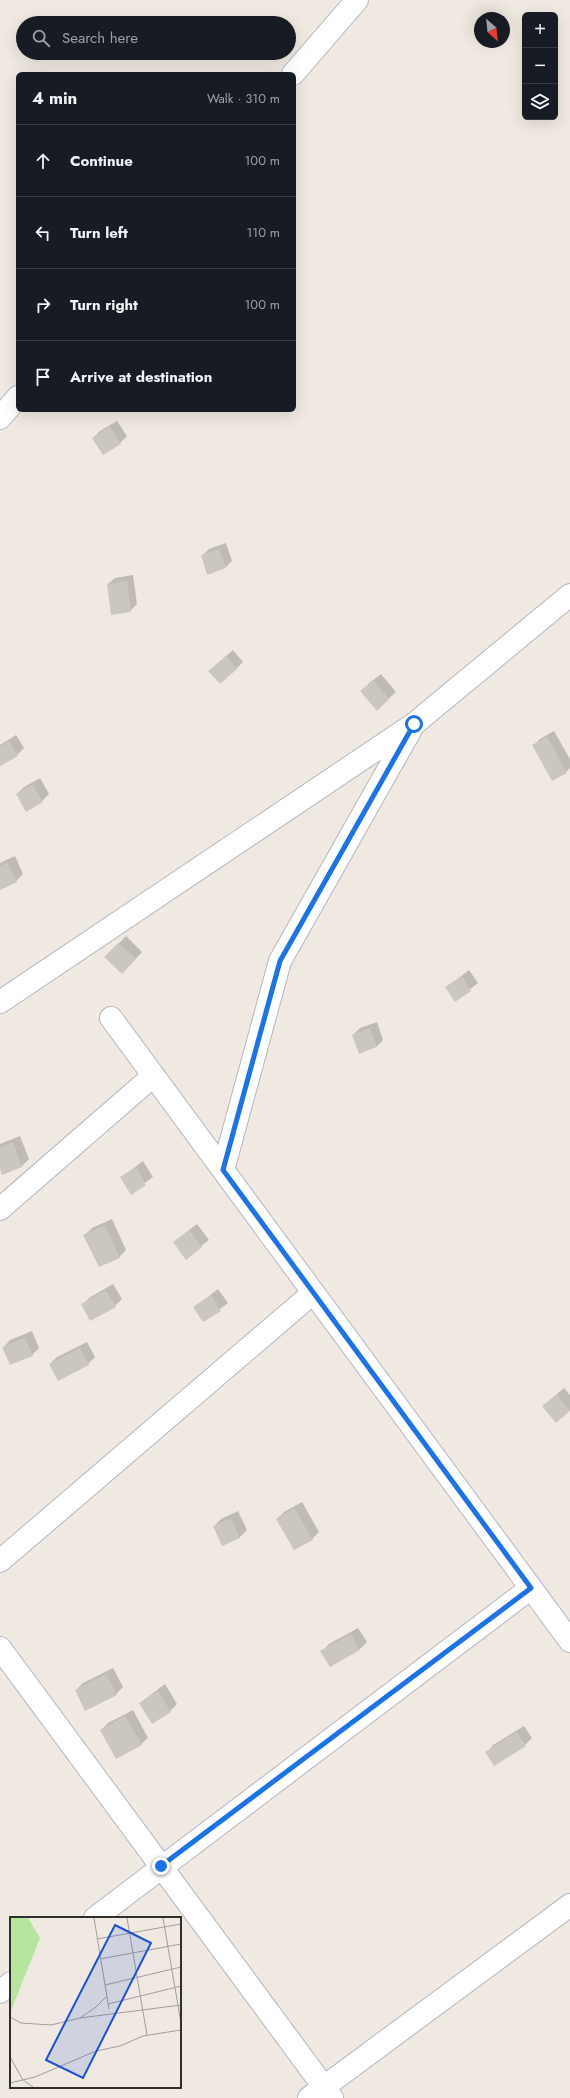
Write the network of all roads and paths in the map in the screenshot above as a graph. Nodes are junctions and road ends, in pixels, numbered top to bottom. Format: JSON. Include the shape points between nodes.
{"nodes":[{"id":1,"x":357,"y":0,"type":"edge"},
{"id":2,"x":295,"y":72,"type":"edge"},
{"id":3,"x":16,"y":399,"type":"edge"},
{"id":4,"x":0,"y":418,"type":"edge"},
{"id":5,"x":570,"y":595,"type":"edge"},
{"id":6,"x":414,"y":724,"type":"junction"},
{"id":7,"x":0,"y":1002,"type":"edge"},
{"id":8,"x":111,"y":1018,"type":"dead end"},
{"id":9,"x":154,"y":1076,"type":"junction"},
{"id":10,"x":223,"y":1170,"type":"junction"},
{"id":11,"x":0,"y":1209,"type":"edge"},
{"id":12,"x":314,"y":1293,"type":"junction"},
{"id":13,"x":0,"y":1560,"type":"edge"},
{"id":14,"x":531,"y":1588,"type":"junction"},
{"id":15,"x":570,"y":1641,"type":"edge"},
{"id":16,"x":0,"y":1648,"type":"edge"},
{"id":17,"x":161,"y":1866,"type":"junction"},
{"id":18,"x":570,"y":1905,"type":"edge"},
{"id":19,"x":95,"y":1917,"type":"edge"},
{"id":20,"x":10,"y":1984,"type":"edge"},
{"id":21,"x":0,"y":1992,"type":"edge"},
{"id":22,"x":321,"y":2094,"type":"edge"}],
"edges":[{"from":1,"to":2,"type":"street"},
{"from":3,"to":4,"type":"street"},
{"from":5,"to":6,"type":"street"},
{"from":6,"to":7,"type":"street"},
{"from":6,"to":10,"type":"street","via":[[280,961]]},
{"from":8,"to":9,"type":"street"},
{"from":9,"to":10,"type":"street"},
{"from":9,"to":11,"type":"street"},
{"from":10,"to":12,"type":"street"},
{"from":12,"to":13,"type":"street"},
{"from":12,"to":14,"type":"street"},
{"from":14,"to":15,"type":"street"},
{"from":14,"to":17,"type":"street"},
{"from":16,"to":17,"type":"street"},
{"from":17,"to":19,"type":"street"},
{"from":17,"to":22,"type":"street"},
{"from":18,"to":22,"type":"street"},
{"from":20,"to":21,"type":"street"}]}
